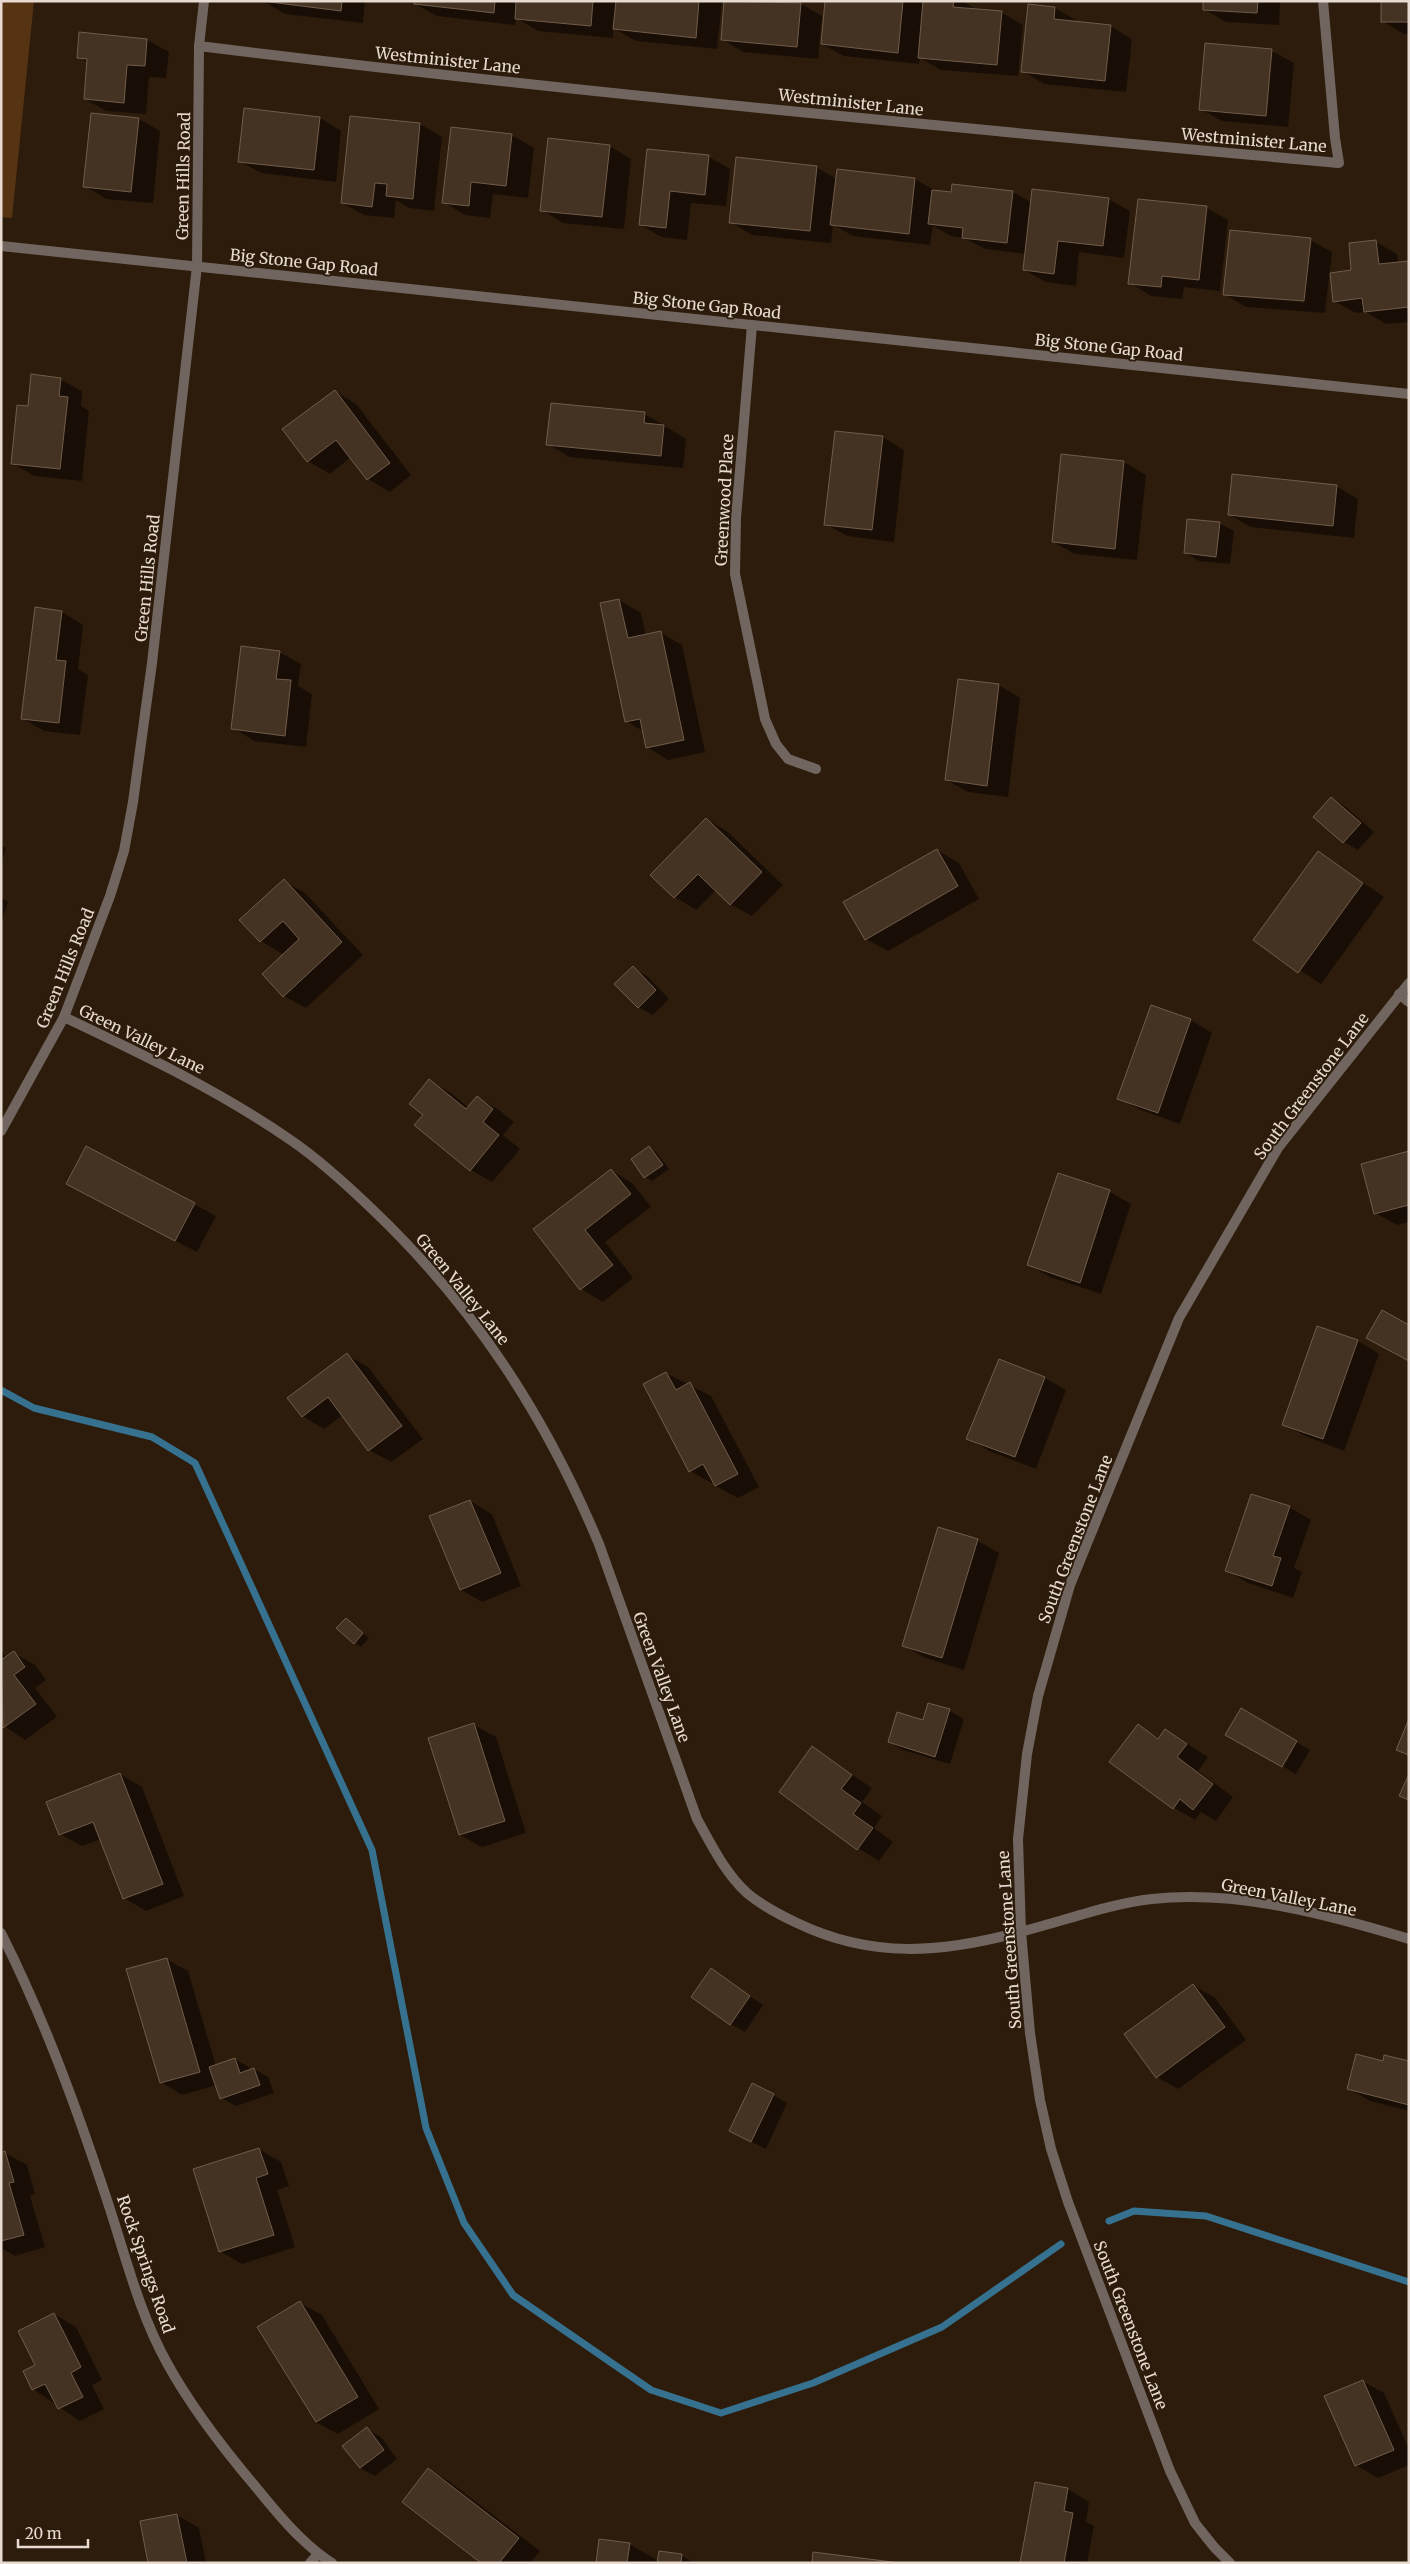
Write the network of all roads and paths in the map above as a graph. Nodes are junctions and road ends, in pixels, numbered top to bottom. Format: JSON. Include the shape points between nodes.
{"nodes":[{"id":1,"x":204,"y":1,"type":"edge"},
{"id":2,"x":1323,"y":1,"type":"edge"},
{"id":3,"x":200,"y":46,"type":"junction"},
{"id":4,"x":1,"y":246,"type":"edge"},
{"id":5,"x":197,"y":266,"type":"junction"},
{"id":6,"x":752,"y":324,"type":"junction"},
{"id":7,"x":1409,"y":394,"type":"edge"},
{"id":8,"x":816,"y":769,"type":"dead end"},
{"id":9,"x":1409,"y":983,"type":"edge"},
{"id":10,"x":1399,"y":994,"type":"junction"},
{"id":11,"x":1409,"y":1002,"type":"edge"},
{"id":12,"x":64,"y":1017,"type":"junction"},
{"id":13,"x":1,"y":1131,"type":"edge"},
{"id":14,"x":1021,"y":1932,"type":"junction"},
{"id":15,"x":1,"y":1933,"type":"edge"},
{"id":16,"x":1409,"y":1938,"type":"edge"},
{"id":17,"x":318,"y":2554,"type":"junction"},
{"id":18,"x":310,"y":2563,"type":"edge"},
{"id":19,"x":332,"y":2563,"type":"edge"},
{"id":20,"x":1230,"y":2563,"type":"edge"}],
"edges":[{"from":1,"to":3,"type":"street","name":"Green Hills Road"},
{"from":2,"to":3,"type":"street","name":"Westminister Lane","via":[[1339,163],[416,73]]},
{"from":3,"to":5,"type":"street","name":"Green Hills Road"},
{"from":4,"to":5,"type":"street","name":"Big Stone Gap Road"},
{"from":5,"to":6,"type":"street","name":"Big Stone Gap Road"},
{"from":5,"to":12,"type":"street","name":"Green Hills Road","via":[[134,802],[110,896]]},
{"from":6,"to":7,"type":"street","name":"Big Stone Gap Road"},
{"from":6,"to":8,"type":"street","name":"Greenwood Place","via":[[736,518],[735,574],[765,719],[776,744],[788,759]]},
{"from":9,"to":10,"type":"street","name":"South Greenstone Lane"},
{"from":10,"to":11,"type":"street"},
{"from":10,"to":14,"type":"street","name":"South Greenstone Lane","via":[[1278,1148],[1179,1318],[1070,1585],[1038,1696],[1027,1754],[1018,1840]]},
{"from":12,"to":13,"type":"street","name":"Green Hills Road"},
{"from":12,"to":14,"type":"street","name":"Green Valley Lane","via":[[176,1070],[294,1142],[338,1177],[397,1233],[484,1334],[533,1408],[581,1502],[697,1819],[720,1859],[747,1892],[780,1916],[819,1934],[863,1946],[903,1950],[949,1948]]},
{"from":14,"to":16,"type":"street","name":"Green Valley Lane","via":[[1111,1906],[1202,1896],[1250,1901]]},
{"from":14,"to":20,"type":"street","name":"South Greenstone Lane","via":[[1040,2100],[1068,2202],[1182,2497],[1195,2523]]},
{"from":15,"to":17,"type":"street","name":"Rock Springs Road","via":[[31,1991],[93,2158],[149,2325],[166,2362],[221,2446]]},
{"from":17,"to":18,"type":"street"},
{"from":17,"to":19,"type":"street","name":"Rock Springs Road"}]}
